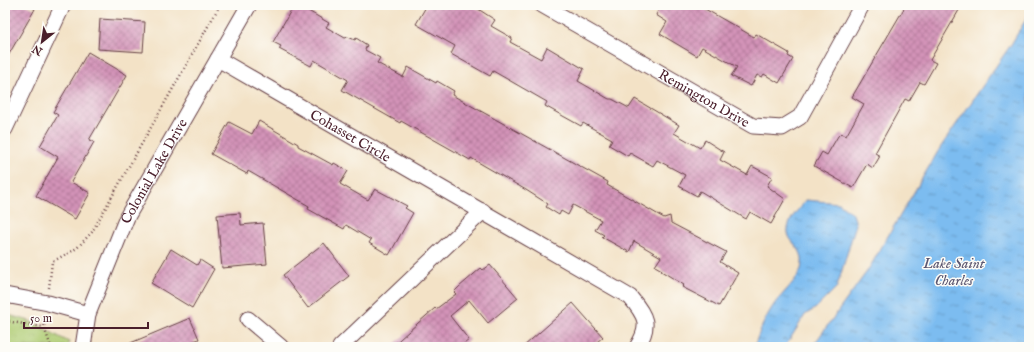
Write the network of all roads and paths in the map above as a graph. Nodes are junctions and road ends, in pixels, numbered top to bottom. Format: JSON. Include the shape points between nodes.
{"nodes":[{"id":1,"x":63,"y":5,"type":"edge"},
{"id":2,"x":220,"y":5,"type":"edge"},
{"id":3,"x":249,"y":5,"type":"edge"},
{"id":4,"x":542,"y":5,"type":"edge"},
{"id":5,"x":862,"y":5,"type":"edge"},
{"id":6,"x":218,"y":59,"type":"junction"},
{"id":7,"x":5,"y":129,"type":"edge"},
{"id":8,"x":483,"y":211,"type":"junction"},
{"id":9,"x":5,"y":295,"type":"edge"},
{"id":10,"x":48,"y":303,"type":"junction"},
{"id":11,"x":88,"y":314,"type":"junction"},
{"id":12,"x":248,"y":319,"type":"dead end"},
{"id":13,"x":5,"y":321,"type":"edge"},
{"id":14,"x":44,"y":327,"type":"junction"},
{"id":15,"x":52,"y":347,"type":"edge"},
{"id":16,"x":83,"y":347,"type":"edge"},
{"id":17,"x":281,"y":347,"type":"edge"},
{"id":18,"x":340,"y":347,"type":"edge"},
{"id":19,"x":637,"y":347,"type":"edge"}],
"edges":[{"from":1,"to":7,"type":"street"},
{"from":2,"to":10,"type":"path","via":[[92,232],[77,248],[52,262]]},
{"from":3,"to":6,"type":"street","name":"Colonial Lake Drive"},
{"from":4,"to":5,"type":"street","name":"Remington Drive","via":[[753,126],[782,128],[800,117]]},
{"from":6,"to":8,"type":"street","name":"Cohasset Circle"},
{"from":6,"to":11,"type":"street","name":"Colonial Lake Drive","via":[[127,217]]},
{"from":8,"to":18,"type":"street"},
{"from":8,"to":19,"type":"street","name":"Cohasset Circle","via":[[630,297],[643,313],[645,334]]},
{"from":9,"to":10,"type":"street"},
{"from":10,"to":11,"type":"street"},
{"from":10,"to":14,"type":"path"},
{"from":11,"to":16,"type":"street","name":"Colonial Lake Drive"},
{"from":12,"to":17,"type":"street"},
{"from":13,"to":14,"type":"path"},
{"from":14,"to":15,"type":"path"}]}
